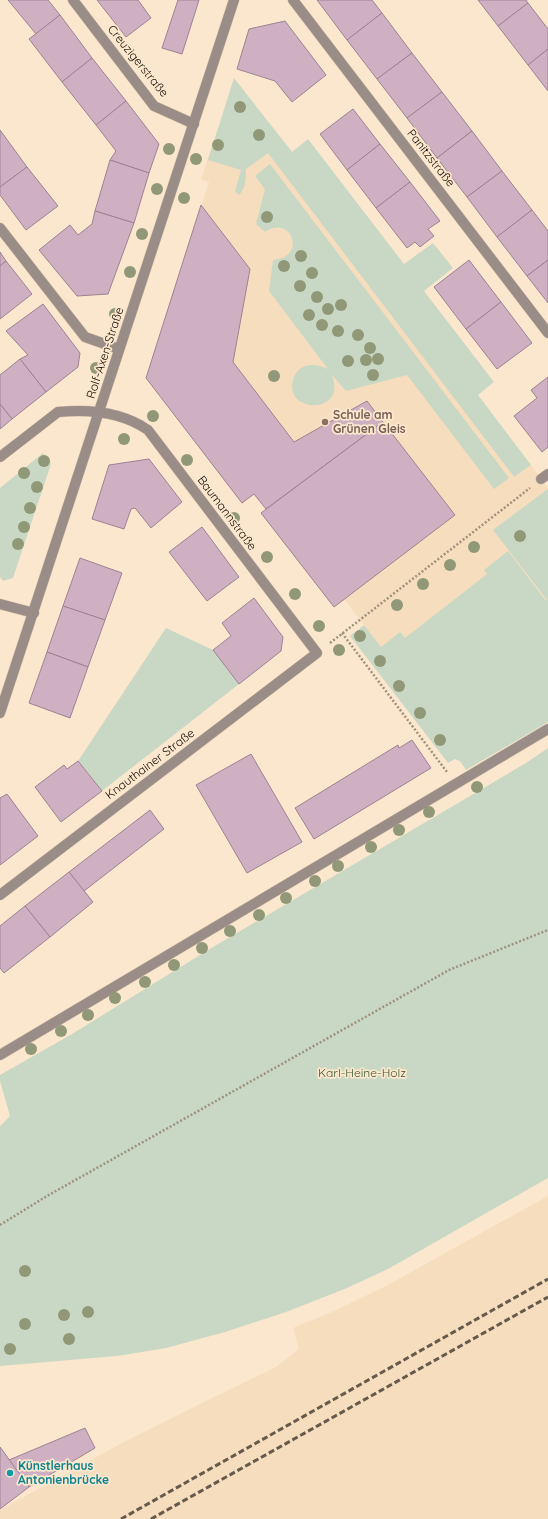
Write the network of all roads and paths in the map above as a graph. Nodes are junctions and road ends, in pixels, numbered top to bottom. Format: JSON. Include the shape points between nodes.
{"nodes":[{"id":1,"x":73,"y":0,"type":"edge"},
{"id":2,"x":234,"y":0,"type":"edge"},
{"id":3,"x":293,"y":0,"type":"edge"},
{"id":4,"x":194,"y":124,"type":"junction"},
{"id":5,"x":0,"y":228,"type":"edge"},
{"id":6,"x":548,"y":333,"type":"edge"},
{"id":7,"x":119,"y":349,"type":"junction"},
{"id":8,"x":99,"y":412,"type":"junction"},
{"id":9,"x":0,"y":457,"type":"edge"},
{"id":10,"x":545,"y":477,"type":"edge"},
{"id":11,"x":0,"y":604,"type":"edge"},
{"id":12,"x":34,"y":613,"type":"junction"},
{"id":13,"x":316,"y":653,"type":"joint"},
{"id":14,"x":0,"y":714,"type":"edge"},
{"id":15,"x":548,"y":729,"type":"edge"},
{"id":16,"x":456,"y":784,"type":"junction"},
{"id":17,"x":0,"y":895,"type":"edge"},
{"id":18,"x":548,"y":930,"type":"edge"},
{"id":19,"x":0,"y":1055,"type":"edge"},
{"id":20,"x":0,"y":1225,"type":"edge"}],
"edges":[{"from":1,"to":4,"type":"street","name":"Creuzigerstraße","via":[[154,106]]},
{"from":2,"to":4,"type":"street","name":"Rolf-Axen-Straße"},
{"from":3,"to":6,"type":"street","name":"Panitzstraße"},
{"from":4,"to":7,"type":"street","name":"Rolf-Axen-Straße"},
{"from":5,"to":7,"type":"street","via":[[85,337]]},
{"from":7,"to":8,"type":"street","name":"Rolf-Axen-Straße"},
{"from":8,"to":9,"type":"street","name":"Baumannstraße","via":[[58,412]]},
{"from":8,"to":12,"type":"street","name":"Rolf-Axen-Straße"},
{"from":8,"to":13,"type":"street","name":"Baumannstraße","via":[[136,422],[148,430]]},
{"from":10,"to":16,"type":"path","via":[[342,633]]},
{"from":11,"to":12,"type":"street"},
{"from":12,"to":14,"type":"street","name":"Rolf-Axen-Straße"},
{"from":13,"to":17,"type":"street","name":"Knauthainer Straße"},
{"from":15,"to":16,"type":"street"},
{"from":16,"to":19,"type":"street"},
{"from":18,"to":20,"type":"path","via":[[449,970],[54,1192]]}]}
